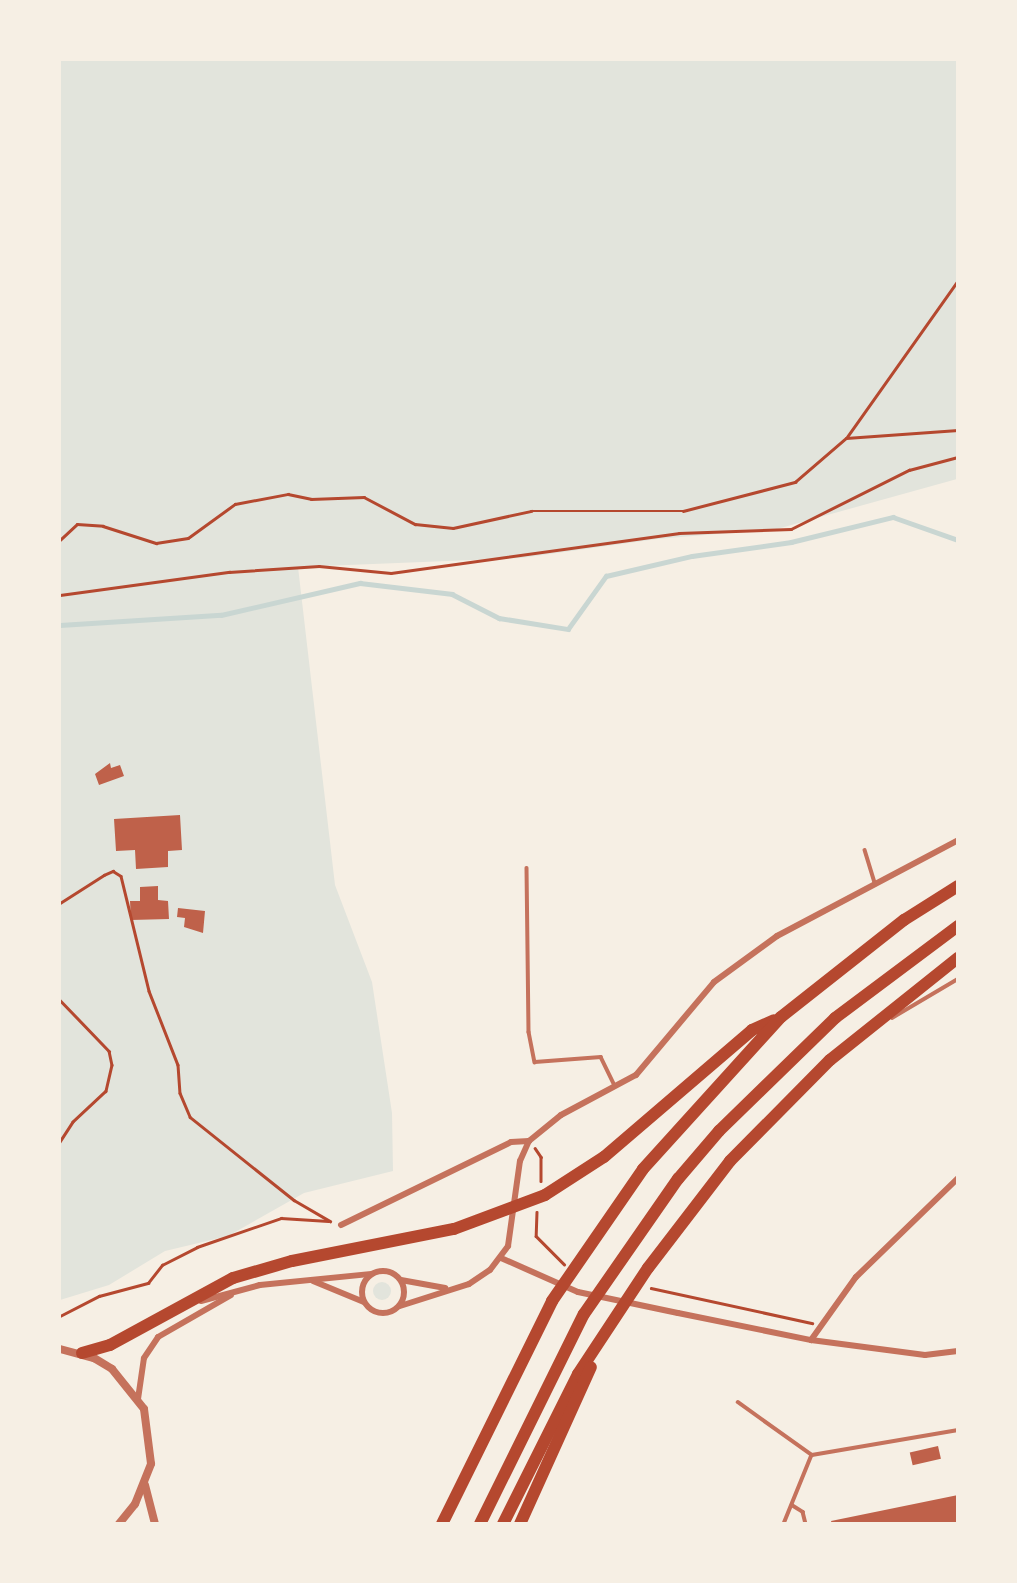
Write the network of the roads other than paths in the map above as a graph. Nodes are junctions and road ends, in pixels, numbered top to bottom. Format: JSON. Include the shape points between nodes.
{"nodes":[{"id":1,"x":957,"y":840,"type":"edge"},
{"id":2,"x":864,"y":850,"type":"dead end"},
{"id":3,"x":527,"y":868,"type":"dead end"},
{"id":4,"x":875,"y":883,"type":"junction"},
{"id":5,"x":957,"y":886,"type":"edge"},
{"id":6,"x":957,"y":926,"type":"edge"},
{"id":7,"x":957,"y":958,"type":"edge"},
{"id":8,"x":957,"y":979,"type":"edge"},
{"id":9,"x":781,"y":1017,"type":"junction"},
{"id":10,"x":830,"y":1060,"type":"junction"},
{"id":11,"x":616,"y":1088,"type":"junction"},
{"id":12,"x":529,"y":1141,"type":"junction"},
{"id":13,"x":957,"y":1178,"type":"edge"},
{"id":14,"x":341,"y":1225,"type":"road end"},
{"id":15,"x":501,"y":1258,"type":"junction"},
{"id":16,"x":371,"y":1274,"type":"junction"},
{"id":17,"x":401,"y":1279,"type":"junction"},
{"id":18,"x":304,"y":1280,"type":"junction"},
{"id":19,"x":458,"y":1287,"type":"junction"},
{"id":20,"x":246,"y":1289,"type":"junction"},
{"id":21,"x":364,"y":1302,"type":"junction"},
{"id":22,"x":400,"y":1306,"type":"junction"},
{"id":23,"x":615,"y":1320,"type":"junction"},
{"id":24,"x":127,"y":1337,"type":"junction"},
{"id":25,"x":811,"y":1340,"type":"junction"},
{"id":26,"x":60,"y":1349,"type":"edge"},
{"id":27,"x":957,"y":1351,"type":"edge"},
{"id":28,"x":82,"y":1353,"type":"junction"},
{"id":29,"x":138,"y":1399,"type":"junction"},
{"id":30,"x":738,"y":1402,"type":"dead end"},
{"id":31,"x":957,"y":1430,"type":"edge"},
{"id":32,"x":812,"y":1455,"type":"junction"},
{"id":33,"x":145,"y":1485,"type":"junction"},
{"id":34,"x":792,"y":1505,"type":"junction"},
{"id":35,"x":119,"y":1524,"type":"edge"},
{"id":36,"x":155,"y":1524,"type":"edge"},
{"id":37,"x":442,"y":1524,"type":"edge"},
{"id":38,"x":480,"y":1524,"type":"edge"},
{"id":39,"x":503,"y":1524,"type":"edge"},
{"id":40,"x":520,"y":1524,"type":"edge"},
{"id":41,"x":784,"y":1524,"type":"edge"},
{"id":42,"x":806,"y":1524,"type":"edge"}],
"edges":[{"from":1,"to":4,"type":"street"},
{"from":2,"to":4,"type":"lane"},
{"from":3,"to":11,"type":"lane","via":[[529,1032],[535,1062],[601,1057]]},
{"from":4,"to":11,"type":"street","via":[[744,958],[691,1007],[649,1063]]},
{"from":5,"to":9,"type":"highway","via":[[904,920]]},
{"from":6,"to":38,"type":"highway","via":[[893,971],[770,1079],[678,1179],[584,1314]]},
{"from":7,"to":10,"type":"highway"},
{"from":8,"to":10,"type":"lane"},
{"from":9,"to":24,"type":"highway","via":[[752,1030],[622,1142],[545,1195],[454,1229],[262,1269],[209,1289]]},
{"from":9,"to":37,"type":"highway","via":[[643,1169],[583,1254],[552,1301]]},
{"from":10,"to":23,"type":"highway","via":[[730,1161]]},
{"from":11,"to":12,"type":"street","via":[[561,1115]]},
{"from":12,"to":14,"type":"street","via":[[511,1142]]},
{"from":12,"to":15,"type":"street","via":[[520,1161],[513,1229]]},
{"from":13,"to":25,"type":"street","via":[[856,1278]]},
{"from":15,"to":19,"type":"street","via":[[480,1278]]},
{"from":15,"to":25,"type":"street","via":[[578,1292]]},
{"from":16,"to":17,"type":"street","via":[[387,1271]]},
{"from":16,"to":18,"type":"street"},
{"from":16,"to":21,"type":"street","via":[[362,1290]]},
{"from":17,"to":19,"type":"street","via":[[433,1288]]},
{"from":17,"to":22,"type":"street","via":[[404,1296]]},
{"from":18,"to":20,"type":"street"},
{"from":18,"to":21,"type":"street"},
{"from":19,"to":22,"type":"street"},
{"from":20,"to":24,"type":"street","via":[[208,1298]]},
{"from":20,"to":29,"type":"street","via":[[194,1313],[158,1337],[144,1358]]},
{"from":21,"to":22,"type":"street","via":[[381,1313]]},
{"from":23,"to":39,"type":"highway","via":[[578,1374]]},
{"from":23,"to":40,"type":"highway"},
{"from":24,"to":28,"type":"highway"},
{"from":25,"to":27,"type":"street","via":[[925,1355]]},
{"from":26,"to":28,"type":"street"},
{"from":28,"to":29,"type":"street","via":[[113,1369]]},
{"from":29,"to":33,"type":"street","via":[[151,1443]]},
{"from":30,"to":32,"type":"lane"},
{"from":31,"to":32,"type":"lane"},
{"from":32,"to":34,"type":"lane"},
{"from":33,"to":35,"type":"street"},
{"from":33,"to":36,"type":"street"},
{"from":34,"to":41,"type":"lane"},
{"from":34,"to":42,"type":"lane","via":[[803,1512]]}]}
